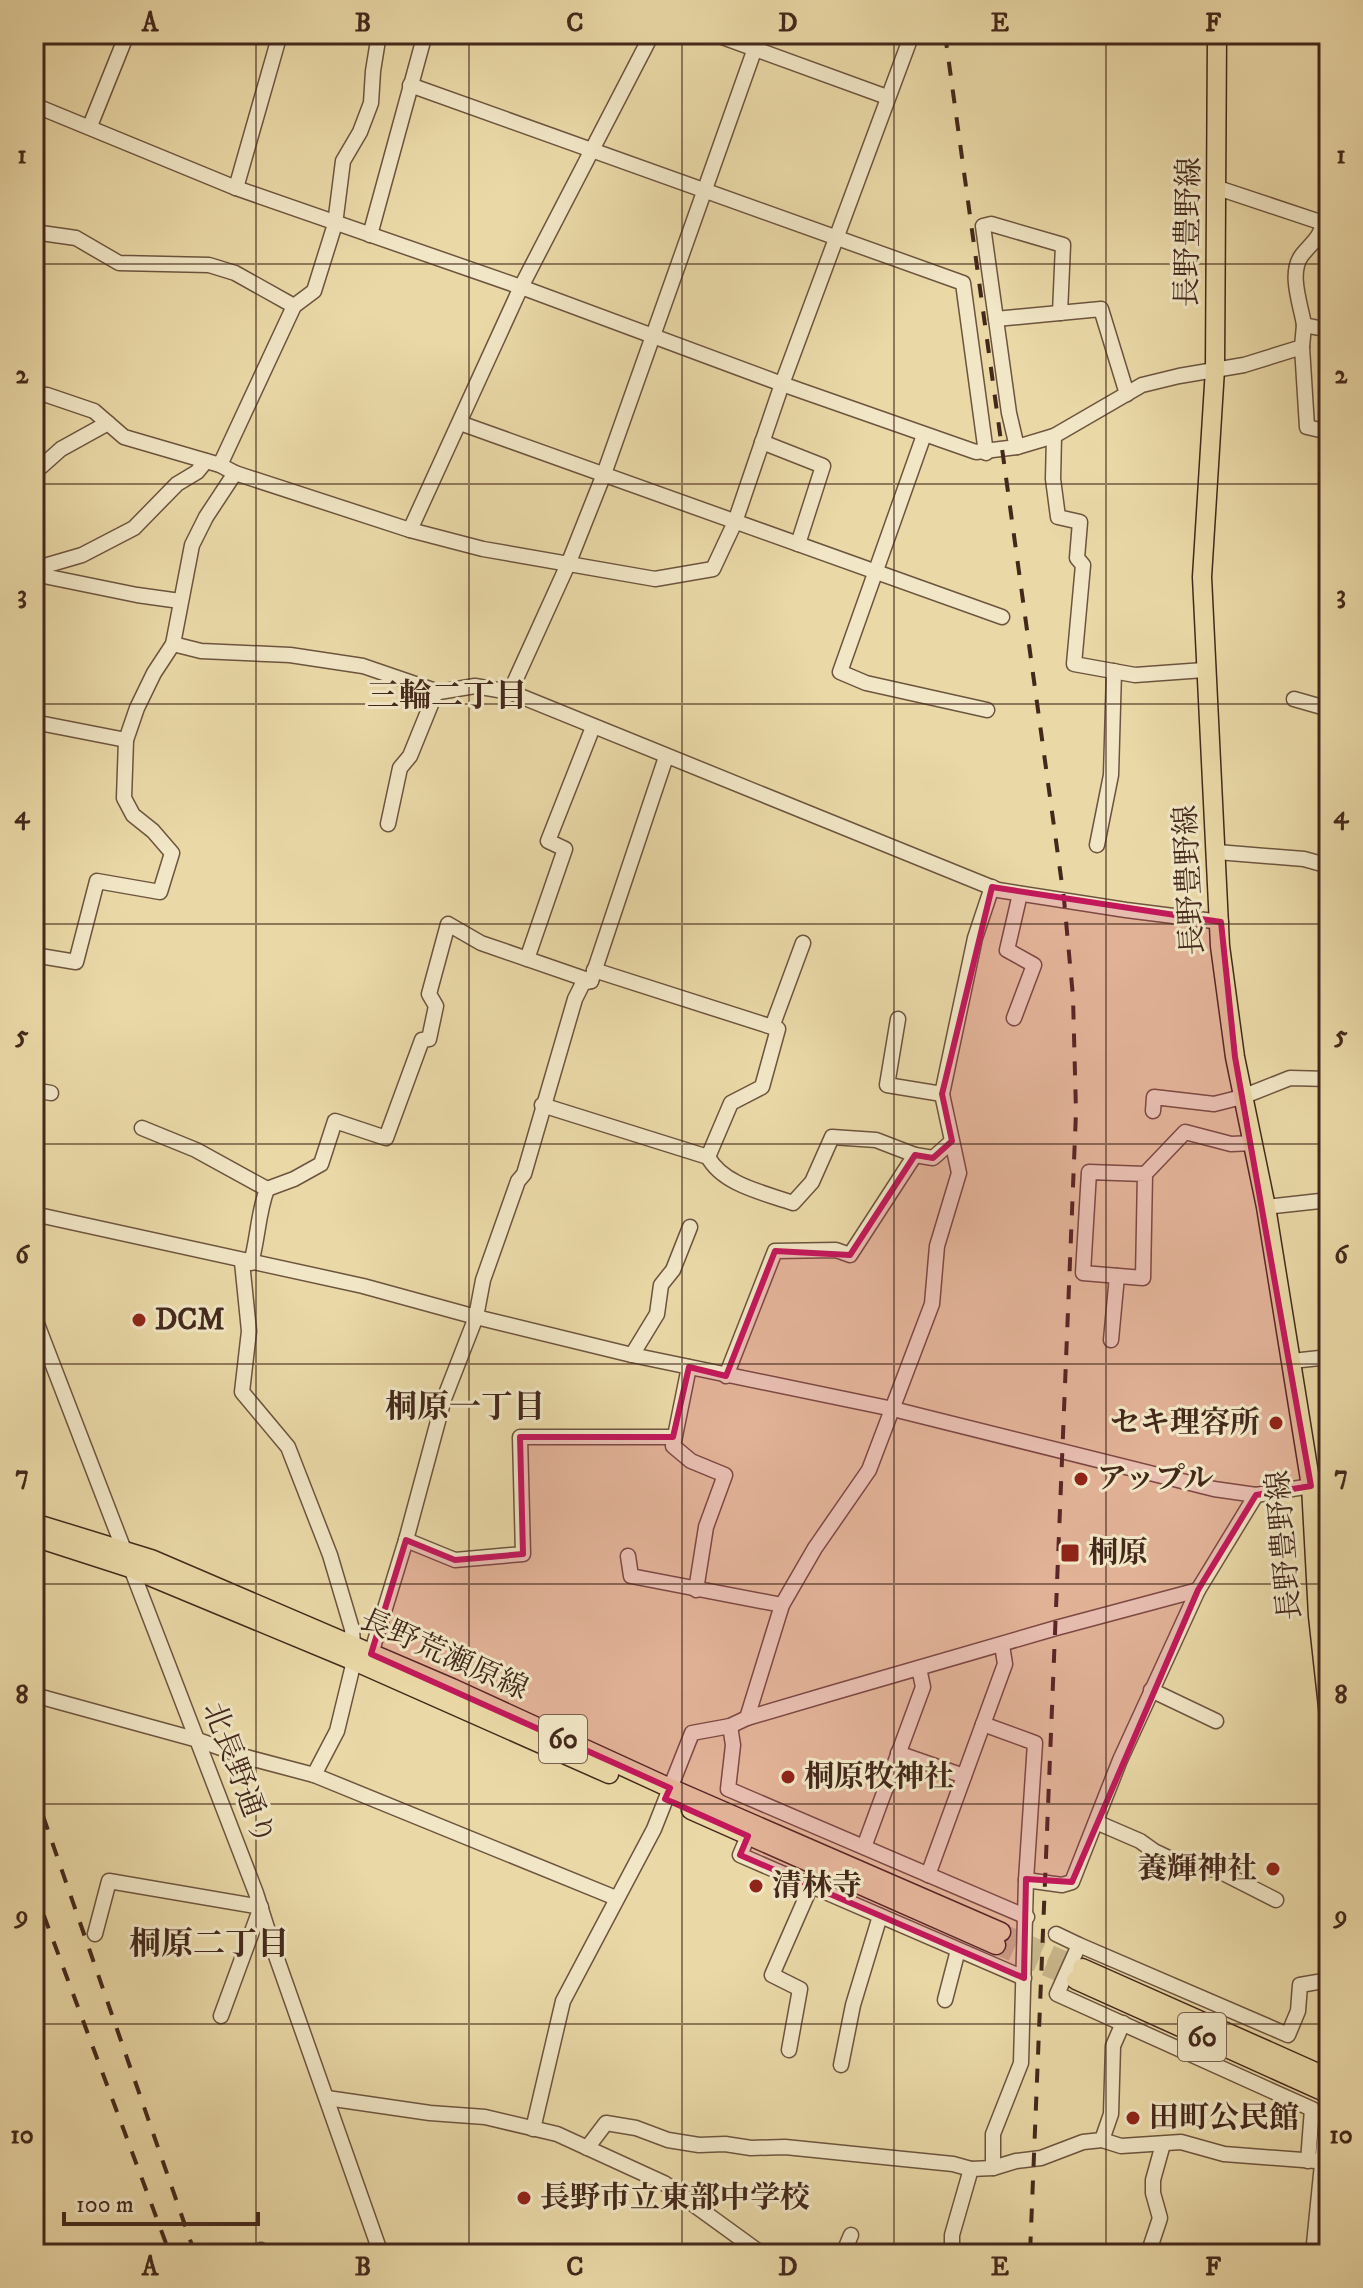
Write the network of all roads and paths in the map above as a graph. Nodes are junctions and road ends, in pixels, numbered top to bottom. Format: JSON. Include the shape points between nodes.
{"nodes":[{"id":1,"x":127,"y":34,"type":"edge"},
{"id":2,"x":280,"y":34,"type":"edge"},
{"id":3,"x":379,"y":34,"type":"edge"},
{"id":4,"x":425,"y":34,"type":"edge"},
{"id":5,"x":652,"y":34,"type":"edge"},
{"id":6,"x":714,"y":34,"type":"edge"},
{"id":7,"x":760,"y":34,"type":"edge"},
{"id":8,"x":912,"y":34,"type":"edge"},
{"id":9,"x":1217,"y":34,"type":"edge"},
{"id":10,"x":755,"y":49,"type":"junction"},
{"id":11,"x":410,"y":85,"type":"junction"},
{"id":12,"x":887,"y":97,"type":"junction"},
{"id":13,"x":34,"y":105,"type":"edge"},
{"id":14,"x":90,"y":126,"type":"junction"},
{"id":15,"x":592,"y":151,"type":"junction"},
{"id":16,"x":236,"y":188,"type":"junction"},
{"id":17,"x":1218,"y":188,"type":"junction"},
{"id":18,"x":704,"y":192,"type":"junction"},
{"id":19,"x":335,"y":224,"type":"junction"},
{"id":20,"x":1327,"y":224,"type":"edge"},
{"id":21,"x":34,"y":232,"type":"edge"},
{"id":22,"x":370,"y":235,"type":"junction"},
{"id":23,"x":835,"y":239,"type":"junction"},
{"id":24,"x":521,"y":287,"type":"junction"},
{"id":25,"x":294,"y":306,"type":"junction"},
{"id":26,"x":1060,"y":313,"type":"junction"},
{"id":27,"x":996,"y":319,"type":"junction"},
{"id":28,"x":1304,"y":325,"type":"junction"},
{"id":29,"x":1329,"y":330,"type":"edge"},
{"id":30,"x":652,"y":336,"type":"junction"},
{"id":31,"x":1302,"y":347,"type":"junction"},
{"id":32,"x":1215,"y":369,"type":"junction"},
{"id":33,"x":782,"y":384,"type":"junction"},
{"id":34,"x":34,"y":394,"type":"edge"},
{"id":35,"x":1127,"y":394,"type":"junction"},
{"id":36,"x":108,"y":423,"type":"junction"},
{"id":37,"x":460,"y":423,"type":"junction"},
{"id":38,"x":1329,"y":432,"type":"edge"},
{"id":39,"x":924,"y":435,"type":"junction"},
{"id":40,"x":1054,"y":436,"type":"junction"},
{"id":41,"x":762,"y":442,"type":"junction"},
{"id":42,"x":1017,"y":447,"type":"junction"},
{"id":43,"x":986,"y":453,"type":"junction"},
{"id":44,"x":213,"y":463,"type":"junction"},
{"id":45,"x":34,"y":473,"type":"edge"},
{"id":46,"x":235,"y":473,"type":"junction"},
{"id":47,"x":604,"y":474,"type":"junction"},
{"id":48,"x":735,"y":522,"type":"junction"},
{"id":49,"x":410,"y":530,"type":"junction"},
{"id":50,"x":798,"y":544,"type":"junction"},
{"id":51,"x":569,"y":562,"type":"junction"},
{"id":52,"x":34,"y":571,"type":"edge"},
{"id":53,"x":875,"y":573,"type":"junction"},
{"id":54,"x":180,"y":601,"type":"junction"},
{"id":55,"x":1002,"y":617,"type":"dead end"},
{"id":56,"x":173,"y":644,"type":"junction"},
{"id":57,"x":1204,"y":670,"type":"junction"},
{"id":58,"x":1114,"y":671,"type":"junction"},
{"id":59,"x":436,"y":692,"type":"junction"},
{"id":60,"x":510,"y":692,"type":"junction"},
{"id":61,"x":1294,"y":699,"type":"dead end"},
{"id":62,"x":1329,"y":709,"type":"edge"},
{"id":63,"x":987,"y":710,"type":"dead end"},
{"id":64,"x":34,"y":722,"type":"edge"},
{"id":65,"x":593,"y":727,"type":"junction"},
{"id":66,"x":126,"y":740,"type":"junction"},
{"id":67,"x":666,"y":757,"type":"junction"},
{"id":68,"x":388,"y":824,"type":"dead end"},
{"id":69,"x":1097,"y":845,"type":"dead end"},
{"id":70,"x":1217,"y":852,"type":"junction"},
{"id":71,"x":1329,"y":866,"type":"edge"},
{"id":72,"x":992,"y":887,"type":"junction"},
{"id":73,"x":1020,"y":894,"type":"junction"},
{"id":74,"x":1221,"y":922,"type":"junction"},
{"id":75,"x":803,"y":943,"type":"dead end"},
{"id":76,"x":34,"y":955,"type":"edge"},
{"id":77,"x":527,"y":959,"type":"junction"},
{"id":78,"x":593,"y":976,"type":"junction"},
{"id":79,"x":1014,"y":1018,"type":"dead end"},
{"id":80,"x":898,"y":1019,"type":"dead end"},
{"id":81,"x":772,"y":1027,"type":"junction"},
{"id":82,"x":1329,"y":1079,"type":"edge"},
{"id":83,"x":34,"y":1090,"type":"edge"},
{"id":84,"x":51,"y":1093,"type":"dead end"},
{"id":85,"x":942,"y":1094,"type":"junction"},
{"id":86,"x":1242,"y":1097,"type":"junction"},
{"id":87,"x":542,"y":1105,"type":"junction"},
{"id":88,"x":1153,"y":1111,"type":"dead end"},
{"id":89,"x":142,"y":1128,"type":"dead end"},
{"id":90,"x":950,"y":1143,"type":"junction"},
{"id":91,"x":1254,"y":1143,"type":"junction"},
{"id":92,"x":915,"y":1155,"type":"junction"},
{"id":93,"x":708,"y":1157,"type":"junction"},
{"id":94,"x":1145,"y":1174,"type":"junction"},
{"id":95,"x":267,"y":1189,"type":"junction"},
{"id":96,"x":1329,"y":1200,"type":"edge"},
{"id":97,"x":1266,"y":1207,"type":"junction"},
{"id":98,"x":34,"y":1214,"type":"edge"},
{"id":99,"x":690,"y":1227,"type":"dead end"},
{"id":100,"x":246,"y":1262,"type":"junction"},
{"id":101,"x":1117,"y":1276,"type":"junction"},
{"id":102,"x":34,"y":1316,"type":"edge"},
{"id":103,"x":476,"y":1317,"type":"junction"},
{"id":104,"x":1111,"y":1340,"type":"dead end"},
{"id":105,"x":632,"y":1355,"type":"junction"},
{"id":106,"x":1329,"y":1357,"type":"edge"},
{"id":107,"x":1292,"y":1361,"type":"junction"},
{"id":108,"x":689,"y":1367,"type":"junction"},
{"id":109,"x":726,"y":1376,"type":"junction"},
{"id":110,"x":893,"y":1409,"type":"junction"},
{"id":111,"x":673,"y":1437,"type":"junction"},
{"id":112,"x":1320,"y":1485,"type":"edge"},
{"id":113,"x":1256,"y":1495,"type":"junction"},
{"id":114,"x":34,"y":1523,"type":"edge"},
{"id":115,"x":34,"y":1537,"type":"edge"},
{"id":116,"x":406,"y":1540,"type":"junction"},
{"id":117,"x":123,"y":1549,"type":"junction"},
{"id":118,"x":628,"y":1556,"type":"dead end"},
{"id":119,"x":130,"y":1568,"type":"junction"},
{"id":120,"x":696,"y":1590,"type":"junction"},
{"id":121,"x":1198,"y":1590,"type":"junction"},
{"id":122,"x":782,"y":1605,"type":"junction"},
{"id":123,"x":1002,"y":1645,"type":"junction"},
{"id":124,"x":360,"y":1654,"type":"junction"},
{"id":125,"x":919,"y":1668,"type":"junction"},
{"id":126,"x":1151,"y":1690,"type":"junction"},
{"id":127,"x":34,"y":1695,"type":"edge"},
{"id":128,"x":1329,"y":1716,"type":"edge"},
{"id":129,"x":747,"y":1718,"type":"junction"},
{"id":130,"x":1216,"y":1721,"type":"dead end"},
{"id":131,"x":983,"y":1724,"type":"junction"},
{"id":132,"x":730,"y":1726,"type":"junction"},
{"id":133,"x":198,"y":1740,"type":"junction"},
{"id":134,"x":898,"y":1753,"type":"junction"},
{"id":135,"x":314,"y":1775,"type":"junction"},
{"id":136,"x":964,"y":1776,"type":"junction"},
{"id":137,"x":668,"y":1793,"type":"junction"},
{"id":138,"x":761,"y":1803,"type":"junction"},
{"id":139,"x":1096,"y":1822,"type":"junction"},
{"id":140,"x":750,"y":1830,"type":"junction"},
{"id":141,"x":864,"y":1847,"type":"junction"},
{"id":142,"x":928,"y":1875,"type":"junction"},
{"id":143,"x":1026,"y":1880,"type":"junction"},
{"id":144,"x":811,"y":1886,"type":"junction"},
{"id":145,"x":616,"y":1898,"type":"junction"},
{"id":146,"x":1276,"y":1900,"type":"dead end"},
{"id":147,"x":261,"y":1907,"type":"junction"},
{"id":148,"x":880,"y":1916,"type":"junction"},
{"id":149,"x":1027,"y":1917,"type":"junction"},
{"id":150,"x":95,"y":1934,"type":"dead end"},
{"id":151,"x":1056,"y":1934,"type":"dead end"},
{"id":152,"x":999,"y":1939,"type":"tunnel mouth"},
{"id":153,"x":1079,"y":1945,"type":"junction"},
{"id":154,"x":958,"y":1950,"type":"junction"},
{"id":155,"x":1024,"y":1978,"type":"junction"},
{"id":156,"x":1329,"y":1980,"type":"edge"},
{"id":157,"x":945,"y":2000,"type":"dead end"},
{"id":158,"x":221,"y":2016,"type":"dead end"},
{"id":159,"x":1123,"y":2023,"type":"junction"},
{"id":160,"x":789,"y":2050,"type":"dead end"},
{"id":161,"x":841,"y":2065,"type":"dead end"},
{"id":162,"x":1329,"y":2078,"type":"edge"},
{"id":163,"x":1329,"y":2092,"type":"edge"},
{"id":164,"x":327,"y":2098,"type":"junction"},
{"id":165,"x":533,"y":2129,"type":"junction"},
{"id":166,"x":1102,"y":2140,"type":"junction"},
{"id":167,"x":1163,"y":2144,"type":"junction"},
{"id":168,"x":587,"y":2148,"type":"junction"},
{"id":169,"x":1320,"y":2161,"type":"edge"},
{"id":170,"x":993,"y":2168,"type":"junction"},
{"id":171,"x":971,"y":2169,"type":"junction"},
{"id":172,"x":851,"y":2235,"type":"dead end"},
{"id":173,"x":376,"y":2250,"type":"edge"},
{"id":174,"x":762,"y":2254,"type":"edge"},
{"id":175,"x":843,"y":2254,"type":"edge"},
{"id":176,"x":952,"y":2254,"type":"edge"},
{"id":177,"x":1148,"y":2254,"type":"edge"},
{"id":178,"x":1313,"y":2254,"type":"edge"}],
"edges":[{"from":1,"to":14,"type":"street"},
{"from":2,"to":16,"type":"street"},
{"from":3,"to":19,"type":"street","via":[[371,103],[343,161]]},
{"from":4,"to":11,"type":"street"},
{"from":5,"to":15,"type":"street"},
{"from":6,"to":10,"type":"street"},
{"from":7,"to":10,"type":"street"},
{"from":8,"to":12,"type":"street"},
{"from":9,"to":17,"type":"main road","name":"長野豊野線"},
{"from":10,"to":12,"type":"street"},
{"from":10,"to":18,"type":"street"},
{"from":11,"to":15,"type":"street"},
{"from":11,"to":22,"type":"street"},
{"from":12,"to":23,"type":"street"},
{"from":13,"to":14,"type":"street"},
{"from":14,"to":16,"type":"street"},
{"from":15,"to":18,"type":"street"},
{"from":15,"to":24,"type":"street"},
{"from":16,"to":19,"type":"street"},
{"from":17,"to":20,"type":"street"},
{"from":17,"to":32,"type":"main road","name":"長野豊野線"},
{"from":18,"to":23,"type":"street"},
{"from":18,"to":30,"type":"street"},
{"from":19,"to":22,"type":"street"},
{"from":19,"to":25,"type":"street","via":[[314,291]]},
{"from":20,"to":28,"type":"street","via":[[1295,271]]},
{"from":21,"to":25,"type":"street","via":[[76,238],[119,263],[209,265],[235,273]]},
{"from":22,"to":24,"type":"street"},
{"from":23,"to":33,"type":"street"},
{"from":23,"to":43,"type":"street","via":[[963,283]]},
{"from":24,"to":30,"type":"street"},
{"from":24,"to":37,"type":"street"},
{"from":25,"to":44,"type":"street"},
{"from":26,"to":27,"type":"street"},
{"from":26,"to":27,"type":"street","via":[[1063,245],[991,224],[983,226]]},
{"from":26,"to":35,"type":"street","via":[[1101,309]]},
{"from":27,"to":42,"type":"street"},
{"from":28,"to":29,"type":"street"},
{"from":28,"to":31,"type":"street"},
{"from":30,"to":33,"type":"street"},
{"from":30,"to":47,"type":"street"},
{"from":31,"to":32,"type":"street"},
{"from":31,"to":38,"type":"street","via":[[1307,427]]},
{"from":32,"to":35,"type":"street","via":[[1142,385]]},
{"from":32,"to":57,"type":"main road","name":"長野豊野線","via":[[1202,577]]},
{"from":33,"to":39,"type":"street"},
{"from":33,"to":41,"type":"street"},
{"from":34,"to":36,"type":"street","via":[[94,411]]},
{"from":35,"to":40,"type":"street"},
{"from":36,"to":44,"type":"street","via":[[124,437]]},
{"from":36,"to":45,"type":"street","via":[[61,449]]},
{"from":37,"to":47,"type":"street"},
{"from":37,"to":49,"type":"street"},
{"from":39,"to":43,"type":"street"},
{"from":39,"to":53,"type":"street"},
{"from":40,"to":42,"type":"street"},
{"from":40,"to":58,"type":"street","via":[[1058,517],[1080,522],[1077,558],[1083,565],[1074,664]]},
{"from":41,"to":48,"type":"street"},
{"from":41,"to":50,"type":"street","via":[[823,466]]},
{"from":42,"to":43,"type":"street"},
{"from":44,"to":46,"type":"street"},
{"from":44,"to":52,"type":"street","via":[[177,484],[134,528],[82,555]]},
{"from":46,"to":49,"type":"street"},
{"from":46,"to":54,"type":"street","via":[[192,545]]},
{"from":47,"to":48,"type":"street"},
{"from":47,"to":51,"type":"street"},
{"from":48,"to":50,"type":"street"},
{"from":48,"to":51,"type":"street","via":[[713,569],[655,579]]},
{"from":49,"to":51,"type":"street","via":[[483,549]]},
{"from":50,"to":53,"type":"street"},
{"from":51,"to":60,"type":"street"},
{"from":52,"to":54,"type":"street"},
{"from":53,"to":55,"type":"street"},
{"from":53,"to":63,"type":"street","via":[[840,672],[866,683]]},
{"from":54,"to":56,"type":"street"},
{"from":56,"to":59,"type":"street","via":[[353,664]]},
{"from":56,"to":66,"type":"street","via":[[154,673]]},
{"from":57,"to":58,"type":"street","via":[[1135,675]]},
{"from":57,"to":70,"type":"main road","name":"長野豊野線"},
{"from":58,"to":69,"type":"street","via":[[1111,775]]},
{"from":59,"to":60,"type":"street","via":[[475,686]]},
{"from":59,"to":68,"type":"street","via":[[400,768]]},
{"from":60,"to":65,"type":"street"},
{"from":61,"to":62,"type":"street"},
{"from":64,"to":66,"type":"street"},
{"from":65,"to":67,"type":"street"},
{"from":65,"to":77,"type":"street","via":[[548,841],[565,849]]},
{"from":66,"to":76,"type":"street","via":[[124,798],[133,815],[172,853],[160,892],[97,881],[76,962]]},
{"from":67,"to":72,"type":"street"},
{"from":67,"to":78,"type":"street"},
{"from":70,"to":71,"type":"street"},
{"from":70,"to":74,"type":"main road","name":"長野豊野線"},
{"from":72,"to":73,"type":"street"},
{"from":72,"to":85,"type":"street","via":[[975,938]]},
{"from":73,"to":74,"type":"street"},
{"from":73,"to":79,"type":"street","via":[[1007,950],[1034,965]]},
{"from":74,"to":86,"type":"main road","name":"長野豊野線"},
{"from":75,"to":81,"type":"street"},
{"from":77,"to":78,"type":"street"},
{"from":77,"to":95,"type":"street","via":[[481,943],[448,924],[429,994],[436,1006],[429,1039],[422,1040],[386,1138],[335,1121],[321,1164]]},
{"from":78,"to":81,"type":"street"},
{"from":78,"to":87,"type":"street","via":[[575,999]]},
{"from":80,"to":85,"type":"street","via":[[887,1085]]},
{"from":81,"to":93,"type":"street","via":[[778,1029],[762,1087],[731,1103]]},
{"from":82,"to":86,"type":"street","via":[[1290,1078]]},
{"from":83,"to":84,"type":"street"},
{"from":85,"to":90,"type":"street"},
{"from":86,"to":88,"type":"street","via":[[1214,1104],[1154,1097]]},
{"from":86,"to":91,"type":"main road","name":"長野豊野線"},
{"from":87,"to":93,"type":"street"},
{"from":87,"to":103,"type":"street","via":[[524,1174],[483,1280]]},
{"from":89,"to":95,"type":"street"},
{"from":90,"to":92,"type":"street","via":[[933,1158]]},
{"from":90,"to":110,"type":"street","via":[[959,1173],[937,1246],[932,1304]]},
{"from":91,"to":94,"type":"street","via":[[1231,1144],[1185,1132]]},
{"from":91,"to":97,"type":"main road","name":"長野豊野線"},
{"from":92,"to":93,"type":"street","via":[[876,1140],[832,1137],[812,1182],[793,1203],[715,1170]]},
{"from":92,"to":109,"type":"street","via":[[850,1255],[836,1250],[775,1251]]},
{"from":94,"to":101,"type":"street","via":[[1143,1278]]},
{"from":94,"to":101,"type":"street","via":[[1089,1172],[1083,1273]]},
{"from":95,"to":100,"type":"street"},
{"from":96,"to":97,"type":"street"},
{"from":97,"to":107,"type":"main road","name":"長野豊野線"},
{"from":98,"to":100,"type":"street"},
{"from":99,"to":105,"type":"street","via":[[673,1270],[661,1285],[657,1314]]},
{"from":100,"to":103,"type":"street"},
{"from":100,"to":124,"type":"street","via":[[249,1331],[242,1392],[288,1447],[330,1555]]},
{"from":101,"to":104,"type":"street"},
{"from":102,"to":117,"type":"street","name":"北長野通り"},
{"from":103,"to":105,"type":"street"},
{"from":103,"to":116,"type":"street","via":[[444,1399]]},
{"from":105,"to":108,"type":"street"},
{"from":106,"to":107,"type":"street"},
{"from":107,"to":112,"type":"main road","name":"長野豊野線"},
{"from":108,"to":109,"type":"street"},
{"from":108,"to":111,"type":"street"},
{"from":109,"to":110,"type":"street"},
{"from":110,"to":113,"type":"street"},
{"from":110,"to":122,"type":"street","via":[[869,1470]]},
{"from":111,"to":116,"type":"street","via":[[520,1437],[523,1554],[455,1560]]},
{"from":111,"to":120,"type":"street","via":[[673,1446],[691,1461],[725,1475],[706,1527]]},
{"from":112,"to":113,"type":"street"},
{"from":112,"to":128,"type":"main road","name":"長野豊野線","via":[[1318,1616]]},
{"from":113,"to":121,"type":"street"},
{"from":114,"to":117,"type":"main road","name":"長野荒瀬原線","number":"60"},
{"from":115,"to":119,"type":"main road","name":"長野荒瀬原線","number":"60"},
{"from":116,"to":124,"type":"street"},
{"from":117,"to":119,"type":"street","name":"北長野通り"},
{"from":117,"to":124,"type":"main road","name":"長野荒瀬原線","number":"60"},
{"from":118,"to":120,"type":"street","via":[[631,1576]]},
{"from":119,"to":124,"type":"main road","name":"長野荒瀬原線","number":"60"},
{"from":119,"to":133,"type":"street","name":"北長野通り"},
{"from":120,"to":122,"type":"street"},
{"from":121,"to":123,"type":"street"},
{"from":121,"to":126,"type":"street"},
{"from":122,"to":129,"type":"street"},
{"from":123,"to":125,"type":"street"},
{"from":123,"to":131,"type":"street","via":[[1005,1664]]},
{"from":124,"to":135,"type":"street","via":[[337,1731]]},
{"from":124,"to":137,"type":"main road","name":"長野荒瀬原線","number":"60"},
{"from":125,"to":129,"type":"street"},
{"from":125,"to":134,"type":"street","via":[[923,1687]]},
{"from":126,"to":130,"type":"street"},
{"from":126,"to":139,"type":"street"},
{"from":127,"to":133,"type":"street"},
{"from":129,"to":132,"type":"street"},
{"from":131,"to":136,"type":"street"},
{"from":131,"to":143,"type":"street","via":[[1035,1743]]},
{"from":132,"to":137,"type":"street","via":[[692,1733]]},
{"from":132,"to":138,"type":"street","via":[[728,1789]]},
{"from":133,"to":135,"type":"street"},
{"from":133,"to":147,"type":"street","name":"北長野通り"},
{"from":134,"to":136,"type":"street"},
{"from":134,"to":141,"type":"street"},
{"from":135,"to":145,"type":"street"},
{"from":136,"to":142,"type":"street"},
{"from":137,"to":140,"type":"main road","name":"長野荒瀬原線","number":"60"},
{"from":137,"to":145,"type":"street"},
{"from":138,"to":140,"type":"street"},
{"from":138,"to":141,"type":"street"},
{"from":139,"to":143,"type":"street","via":[[1072,1882]]},
{"from":139,"to":146,"type":"street","via":[[1175,1861],[1219,1871]]},
{"from":140,"to":144,"type":"street","via":[[740,1855]]},
{"from":140,"to":152,"type":"main road","name":"長野荒瀬原線","number":"60"},
{"from":141,"to":142,"type":"street"},
{"from":142,"to":149,"type":"street"},
{"from":143,"to":149,"type":"street"},
{"from":144,"to":148,"type":"street"},
{"from":144,"to":160,"type":"street","via":[[772,1975],[800,1989]]},
{"from":145,"to":165,"type":"street","via":[[563,2001]]},
{"from":147,"to":150,"type":"street","via":[[109,1881]]},
{"from":147,"to":158,"type":"street"},
{"from":147,"to":164,"type":"street","name":"北長野通り"},
{"from":148,"to":154,"type":"street"},
{"from":148,"to":161,"type":"street"},
{"from":149,"to":155,"type":"street"},
{"from":151,"to":153,"type":"street"},
{"from":153,"to":156,"type":"street","via":[[1288,2035],[1298,2011],[1300,1985]]},
{"from":153,"to":159,"type":"street","via":[[1057,1994]]},
{"from":154,"to":155,"type":"street"},
{"from":154,"to":157,"type":"street"},
{"from":155,"to":170,"type":"street","via":[[1021,2063],[993,2134]]},
{"from":159,"to":166,"type":"street","via":[[1113,2046],[1111,2114]]},
{"from":159,"to":169,"type":"street","via":[[1312,2109]]},
{"from":162,"to":163,"type":"main road","number":"60","via":[[1079,1974]]},
{"from":163,"to":169,"type":"street"},
{"from":164,"to":165,"type":"street","via":[[485,2117]]},
{"from":164,"to":173,"type":"street","name":"北長野通り"},
{"from":165,"to":168,"type":"street"},
{"from":166,"to":167,"type":"street","via":[[1121,2146]]},
{"from":166,"to":170,"type":"street"},
{"from":167,"to":169,"type":"street"},
{"from":167,"to":177,"type":"street","via":[[1153,2180],[1160,2218]]},
{"from":168,"to":171,"type":"street","via":[[606,2123],[699,2145],[840,2152]]},
{"from":168,"to":174,"type":"street","via":[[664,2183]]},
{"from":169,"to":178,"type":"street"},
{"from":170,"to":171,"type":"street"},
{"from":171,"to":176,"type":"street","via":[[952,2235]]},
{"from":172,"to":175,"type":"street"}]}
